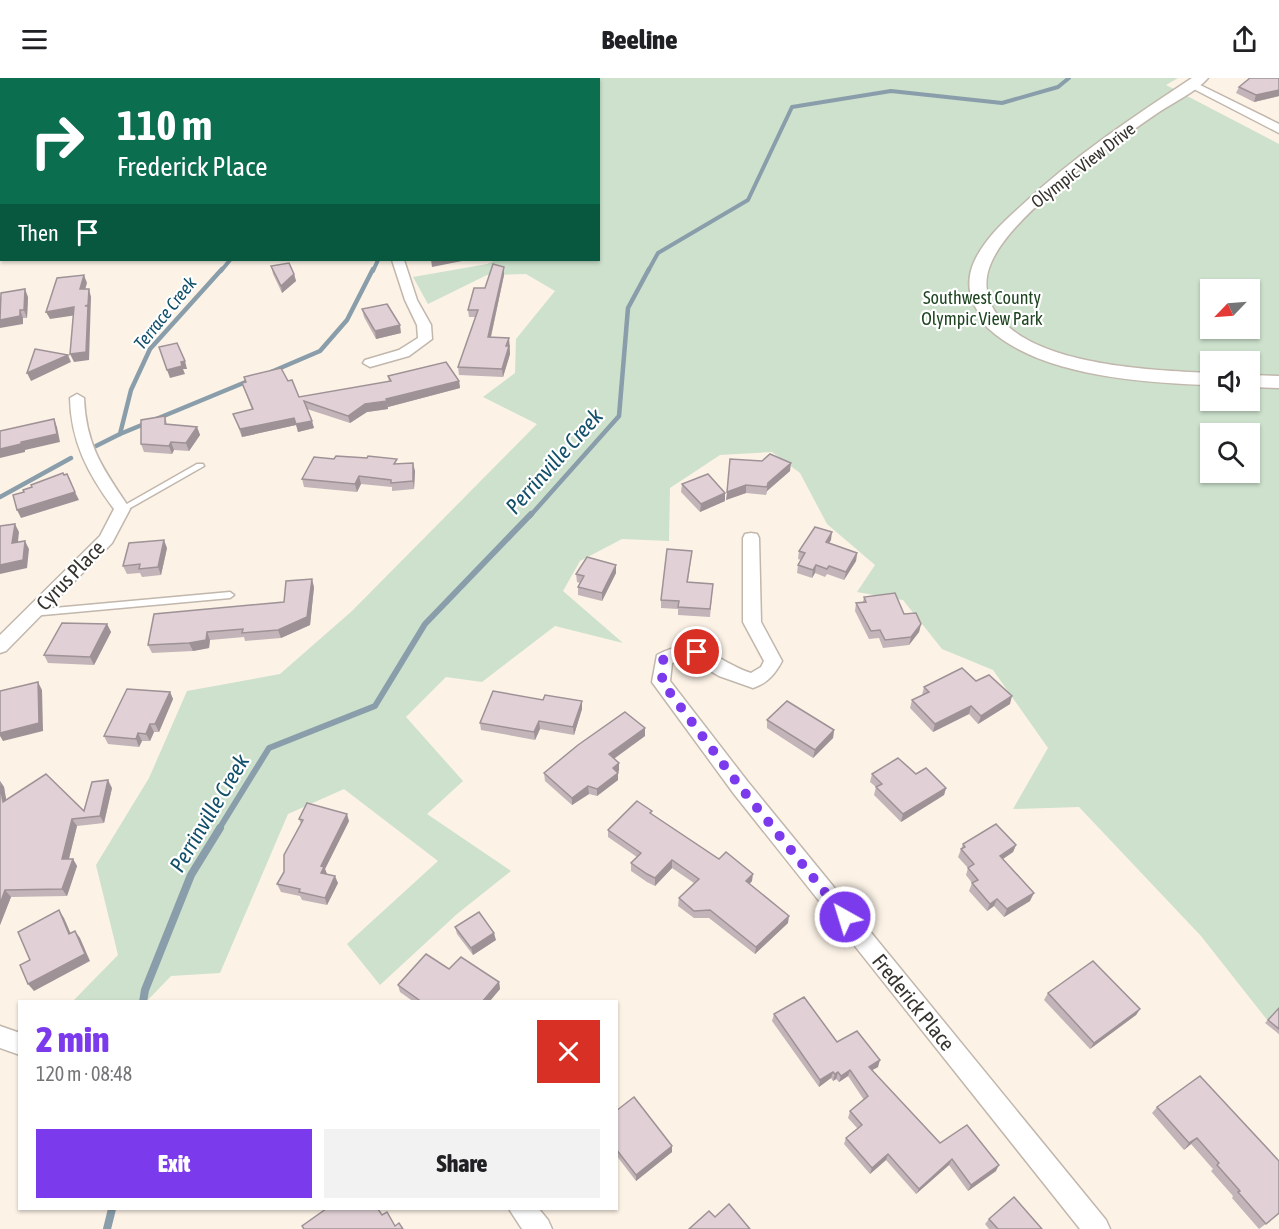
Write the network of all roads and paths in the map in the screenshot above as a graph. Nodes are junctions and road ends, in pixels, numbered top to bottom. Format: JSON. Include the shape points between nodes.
{"nodes":[{"id":1,"x":1197,"y":81,"type":"edge"},
{"id":2,"x":1279,"y":129,"type":"edge"},
{"id":3,"x":398,"y":261,"type":"edge"},
{"id":4,"x":370,"y":363,"type":"dead end"},
{"id":5,"x":1200,"y":378,"type":"edge"},
{"id":6,"x":1260,"y":381,"type":"edge"},
{"id":7,"x":1279,"y":382,"type":"edge"},
{"id":8,"x":76,"y":398,"type":"dead end"},
{"id":9,"x":200,"y":466,"type":"dead end"},
{"id":10,"x":122,"y":509,"type":"junction"},
{"id":11,"x":752,"y":538,"type":"dead end"},
{"id":12,"x":230,"y":595,"type":"dead end"},
{"id":13,"x":32,"y":614,"type":"junction"},
{"id":14,"x":0,"y":646,"type":"edge"},
{"id":15,"x":0,"y":1037,"type":"edge"},
{"id":16,"x":18,"y":1043,"type":"edge"},
{"id":17,"x":523,"y":1210,"type":"edge"},
{"id":18,"x":538,"y":1229,"type":"edge"},
{"id":19,"x":1097,"y":1229,"type":"edge"}],
"edges":[{"from":1,"to":2,"type":"street"},
{"from":1,"to":5,"type":"main road","name":"Olympic View Drive","via":[[1076,166],[1025,210],[988,252],[979,272],[977,290],[982,308],[998,327],[1021,343],[1055,358],[1110,371]]},
{"from":3,"to":4,"type":"street","via":[[424,325],[425,339],[404,353]]},
{"from":6,"to":7,"type":"main road"},
{"from":8,"to":10,"type":"street","via":[[84,447],[95,473]]},
{"from":9,"to":10,"type":"lane"},
{"from":10,"to":13,"type":"street","name":"Cyrus Place","via":[[106,539]]},
{"from":11,"to":19,"type":"street","name":"Frederick Place","via":[[752,622],[773,661],[767,672],[753,681],[722,669],[697,652],[676,652],[663,660],[662,682],[749,798]]},
{"from":12,"to":13,"type":"lane"},
{"from":13,"to":14,"type":"street","name":"Cyrus Place"},
{"from":15,"to":16,"type":"street"},
{"from":17,"to":18,"type":"street"}]}
